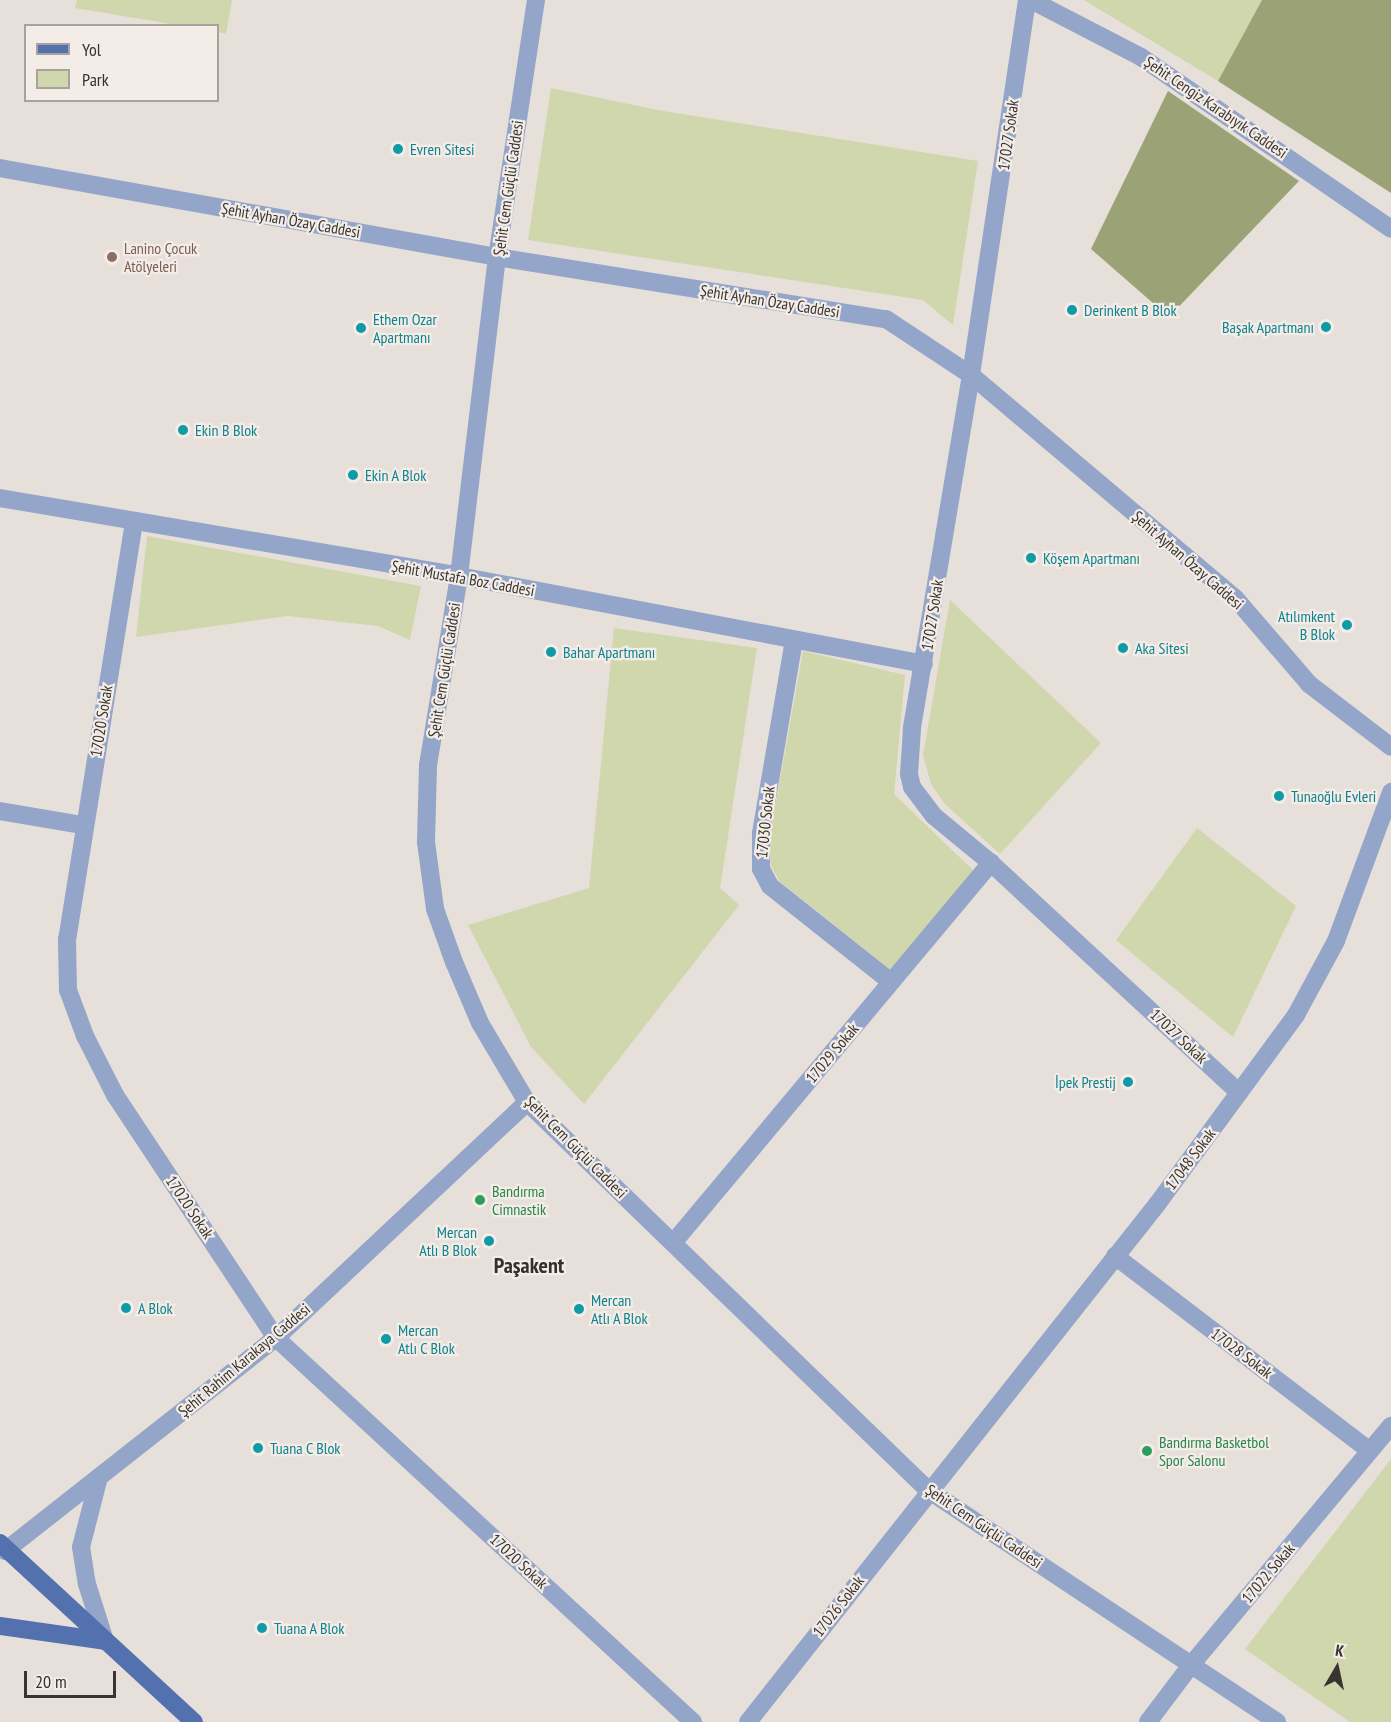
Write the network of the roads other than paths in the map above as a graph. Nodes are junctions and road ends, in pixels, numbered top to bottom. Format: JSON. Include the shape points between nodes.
{"nodes":[{"id":1,"x":536,"y":0,"type":"edge"},
{"id":2,"x":1027,"y":0,"type":"edge"},
{"id":3,"x":1031,"y":0,"type":"edge"},
{"id":4,"x":0,"y":168,"type":"edge"},
{"id":5,"x":1391,"y":229,"type":"edge"},
{"id":6,"x":498,"y":257,"type":"junction"},
{"id":7,"x":971,"y":375,"type":"junction"},
{"id":8,"x":0,"y":498,"type":"edge"},
{"id":9,"x":134,"y":522,"type":"junction"},
{"id":10,"x":459,"y":576,"type":"junction"},
{"id":11,"x":794,"y":640,"type":"junction"},
{"id":12,"x":924,"y":664,"type":"junction"},
{"id":13,"x":1391,"y":747,"type":"edge"},
{"id":14,"x":1391,"y":792,"type":"edge"},
{"id":15,"x":0,"y":811,"type":"edge"},
{"id":16,"x":83,"y":825,"type":"junction"},
{"id":17,"x":991,"y":863,"type":"junction"},
{"id":18,"x":891,"y":982,"type":"junction"},
{"id":19,"x":1239,"y":1093,"type":"junction"},
{"id":20,"x":527,"y":1102,"type":"junction"},
{"id":21,"x":673,"y":1243,"type":"junction"},
{"id":22,"x":1116,"y":1256,"type":"junction"},
{"id":23,"x":276,"y":1338,"type":"junction"},
{"id":24,"x":1391,"y":1426,"type":"edge"},
{"id":25,"x":1370,"y":1450,"type":"junction"},
{"id":26,"x":99,"y":1477,"type":"junction"},
{"id":27,"x":928,"y":1490,"type":"junction"},
{"id":28,"x":2,"y":1549,"type":"edge"},
{"id":29,"x":0,"y":1626,"type":"edge"},
{"id":30,"x":105,"y":1641,"type":"junction"},
{"id":31,"x":1191,"y":1665,"type":"junction"},
{"id":32,"x":194,"y":1722,"type":"edge"},
{"id":33,"x":693,"y":1722,"type":"edge"},
{"id":34,"x":748,"y":1722,"type":"edge"},
{"id":35,"x":1148,"y":1722,"type":"edge"},
{"id":36,"x":1277,"y":1722,"type":"edge"}],
"edges":[{"from":1,"to":6,"type":"street","name":"Şehit Cem Güçlü Caddesi"},
{"from":2,"to":7,"type":"street","name":"17027 Sokak"},
{"from":3,"to":5,"type":"street","name":"Şehit Cengiz Karabıyık Caddesi","via":[[1142,57]]},
{"from":4,"to":6,"type":"street","name":"Şehit Ayhan Özay Caddesi"},
{"from":6,"to":7,"type":"street","name":"Şehit Ayhan Özay Caddesi","via":[[886,320]]},
{"from":6,"to":10,"type":"street","name":"Şehit Cem Güçlü Caddesi"},
{"from":7,"to":12,"type":"street","name":"17027 Sokak"},
{"from":7,"to":13,"type":"street","name":"Şehit Ayhan Özay Caddesi","via":[[1236,599],[1309,684]]},
{"from":8,"to":9,"type":"street","name":"Şehit Mustafa Boz Caddesi"},
{"from":9,"to":10,"type":"street","name":"Şehit Mustafa Boz Caddesi"},
{"from":9,"to":16,"type":"street","name":"17020 Sokak"},
{"from":10,"to":11,"type":"street","name":"Şehit Mustafa Boz Caddesi"},
{"from":10,"to":20,"type":"street","name":"Şehit Cem Güçlü Caddesi","via":[[428,765],[426,842],[435,909],[454,962],[480,1023]]},
{"from":11,"to":12,"type":"street","name":"Şehit Mustafa Boz Caddesi"},
{"from":11,"to":18,"type":"street","name":"17030 Sokak","via":[[761,834],[761,869],[770,886]]},
{"from":12,"to":17,"type":"street","name":"17027 Sokak","via":[[908,756],[912,787],[934,816]]},
{"from":14,"to":19,"type":"street","name":"17048 Sokak","via":[[1336,941],[1296,1015]]},
{"from":15,"to":16,"type":"street"},
{"from":16,"to":23,"type":"street","name":"17020 Sokak","via":[[67,940],[68,990],[85,1036],[115,1095]]},
{"from":17,"to":18,"type":"street","name":"17029 Sokak"},
{"from":17,"to":19,"type":"street","name":"17027 Sokak"},
{"from":18,"to":21,"type":"street","name":"17029 Sokak"},
{"from":19,"to":22,"type":"street","name":"17048 Sokak"},
{"from":20,"to":21,"type":"street","name":"Şehit Cem Güçlü Caddesi"},
{"from":20,"to":23,"type":"street","name":"Şehit Rahim Karakaya Caddesi"},
{"from":21,"to":27,"type":"street","name":"Şehit Cem Güçlü Caddesi"},
{"from":22,"to":25,"type":"street","name":"17028 Sokak"},
{"from":22,"to":27,"type":"street","name":"17048 Sokak"},
{"from":23,"to":26,"type":"street","name":"Şehit Rahim Karakaya Caddesi"},
{"from":23,"to":33,"type":"street","name":"17020 Sokak"},
{"from":24,"to":25,"type":"street","name":"17022 Sokak"},
{"from":25,"to":31,"type":"street","name":"17022 Sokak"},
{"from":26,"to":28,"type":"street","name":"Şehit Rahim Karakaya Caddesi"},
{"from":26,"to":30,"type":"street","via":[[81,1547],[87,1584]]},
{"from":27,"to":31,"type":"street","name":"Şehit Cem Güçlü Caddesi"},
{"from":27,"to":34,"type":"street","name":"17026 Sokak"},
{"from":28,"to":30,"type":"main road"},
{"from":29,"to":30,"type":"main road"},
{"from":30,"to":32,"type":"main road"},
{"from":31,"to":35,"type":"street","name":"17022 Sokak"},
{"from":31,"to":36,"type":"street","name":"Şehit Cem Güçlü Caddesi"}]}
